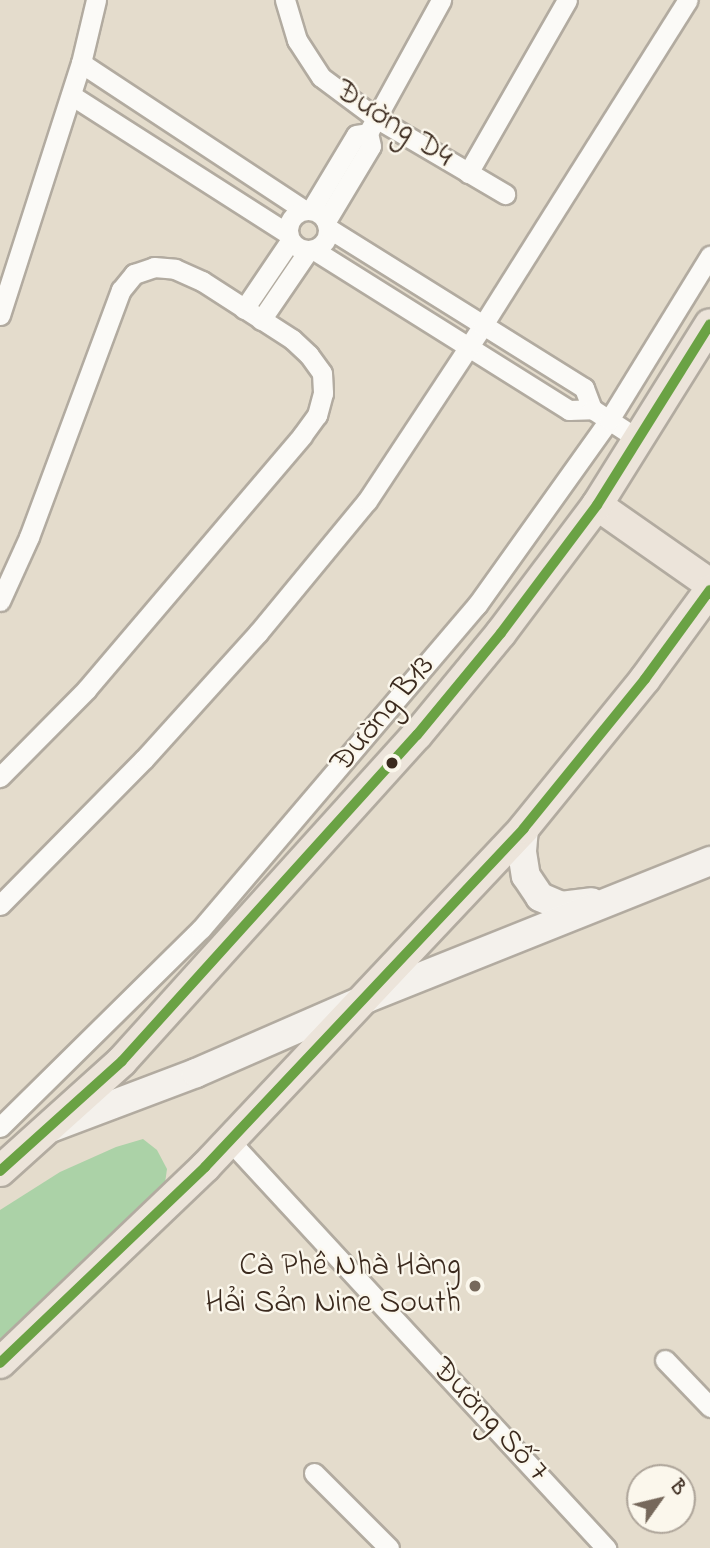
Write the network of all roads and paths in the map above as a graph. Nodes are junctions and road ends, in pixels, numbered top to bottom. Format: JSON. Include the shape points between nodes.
{"nodes":[{"id":1,"x":96,"y":0,"type":"edge"},
{"id":2,"x":285,"y":0,"type":"edge"},
{"id":3,"x":441,"y":0,"type":"edge"},
{"id":4,"x":567,"y":0,"type":"edge"},
{"id":5,"x":688,"y":0,"type":"edge"},
{"id":6,"x":81,"y":63,"type":"junction"},
{"id":7,"x":71,"y":95,"type":"junction"},
{"id":8,"x":372,"y":125,"type":"junction"},
{"id":9,"x":468,"y":173,"type":"junction"},
{"id":10,"x":505,"y":194,"type":"dead end"},
{"id":11,"x":317,"y":217,"type":"junction"},
{"id":12,"x":289,"y":238,"type":"junction"},
{"id":13,"x":311,"y":250,"type":"junction"},
{"id":14,"x":710,"y":256,"type":"edge"},
{"id":15,"x":244,"y":309,"type":"junction"},
{"id":16,"x":0,"y":315,"type":"edge"},
{"id":17,"x":261,"y":320,"type":"junction"},
{"id":18,"x":710,"y":324,"type":"edge"},
{"id":19,"x":483,"y":325,"type":"junction"},
{"id":20,"x":469,"y":346,"type":"junction"},
{"id":21,"x":592,"y":409,"type":"junction"},
{"id":22,"x":609,"y":421,"type":"junction"},
{"id":23,"x":638,"y":439,"type":"junction"},
{"id":24,"x":597,"y":505,"type":"junction"},
{"id":25,"x":710,"y":584,"type":"edge"},
{"id":26,"x":710,"y":590,"type":"edge"},
{"id":27,"x":0,"y":601,"type":"edge"},
{"id":28,"x":0,"y":777,"type":"edge"},
{"id":29,"x":524,"y":828,"type":"junction"},
{"id":30,"x":710,"y":861,"type":"edge"},
{"id":31,"x":615,"y":900,"type":"junction"},
{"id":32,"x":0,"y":905,"type":"edge"},
{"id":33,"x":365,"y":999,"type":"junction"},
{"id":34,"x":0,"y":1127,"type":"edge"},
{"id":35,"x":42,"y":1132,"type":"junction"},
{"id":36,"x":229,"y":1140,"type":"junction"},
{"id":37,"x":0,"y":1152,"type":"edge"},
{"id":38,"x":0,"y":1171,"type":"edge"},
{"id":39,"x":665,"y":1360,"type":"dead end"},
{"id":40,"x":0,"y":1363,"type":"edge"},
{"id":41,"x":710,"y":1407,"type":"edge"},
{"id":42,"x":314,"y":1473,"type":"dead end"},
{"id":43,"x":389,"y":1548,"type":"edge"},
{"id":44,"x":606,"y":1548,"type":"edge"}],
"edges":[{"from":1,"to":6,"type":"street"},
{"from":2,"to":8,"type":"street","name":"Đường D4","via":[[292,27],[312,66]]},
{"from":3,"to":8,"type":"street"},
{"from":4,"to":9,"type":"street"},
{"from":5,"to":19,"type":"street"},
{"from":6,"to":7,"type":"street"},
{"from":6,"to":11,"type":"street"},
{"from":7,"to":12,"type":"street"},
{"from":7,"to":16,"type":"street"},
{"from":8,"to":9,"type":"street","name":"Đường D4"},
{"from":8,"to":11,"type":"street","via":[[372,146]]},
{"from":9,"to":10,"type":"street","name":"Đường D4"},
{"from":11,"to":12,"type":"street","via":[[289,221]]},
{"from":11,"to":13,"type":"street","via":[[325,241]]},
{"from":11,"to":19,"type":"street"},
{"from":12,"to":13,"type":"street","via":[[294,246]]},
{"from":12,"to":15,"type":"street"},
{"from":13,"to":17,"type":"street"},
{"from":13,"to":20,"type":"street"},
{"from":14,"to":22,"type":"street","name":"Đường B13"},
{"from":15,"to":17,"type":"street"},
{"from":15,"to":27,"type":"street","via":[[174,269],[153,267],[134,274],[121,290],[29,537]]},
{"from":17,"to":28,"type":"street","via":[[292,339],[322,373],[317,415],[140,629]]},
{"from":18,"to":23,"type":"main road"},
{"from":19,"to":20,"type":"street"},
{"from":19,"to":21,"type":"street","via":[[584,388]]},
{"from":20,"to":21,"type":"street","via":[[569,410]]},
{"from":20,"to":32,"type":"street","via":[[367,500],[258,633],[144,760]]},
{"from":21,"to":22,"type":"street"},
{"from":22,"to":23,"type":"street"},
{"from":22,"to":34,"type":"street","name":"Đường B13","via":[[477,605],[210,918]]},
{"from":23,"to":24,"type":"main road"},
{"from":24,"to":25,"type":"main road"},
{"from":24,"to":35,"type":"main road","via":[[501,634],[417,735],[122,1061]]},
{"from":26,"to":29,"type":"main road"},
{"from":29,"to":31,"type":"main road","via":[[526,876],[540,897],[561,906]]},
{"from":29,"to":33,"type":"main road"},
{"from":30,"to":31,"type":"main road"},
{"from":31,"to":33,"type":"main road"},
{"from":33,"to":35,"type":"main road","via":[[196,1073]]},
{"from":33,"to":36,"type":"main road"},
{"from":35,"to":37,"type":"main road"},
{"from":35,"to":38,"type":"main road"},
{"from":36,"to":40,"type":"main road"},
{"from":36,"to":44,"type":"street","name":"Đường Số 7"},
{"from":39,"to":41,"type":"street"},
{"from":42,"to":43,"type":"street"}]}
